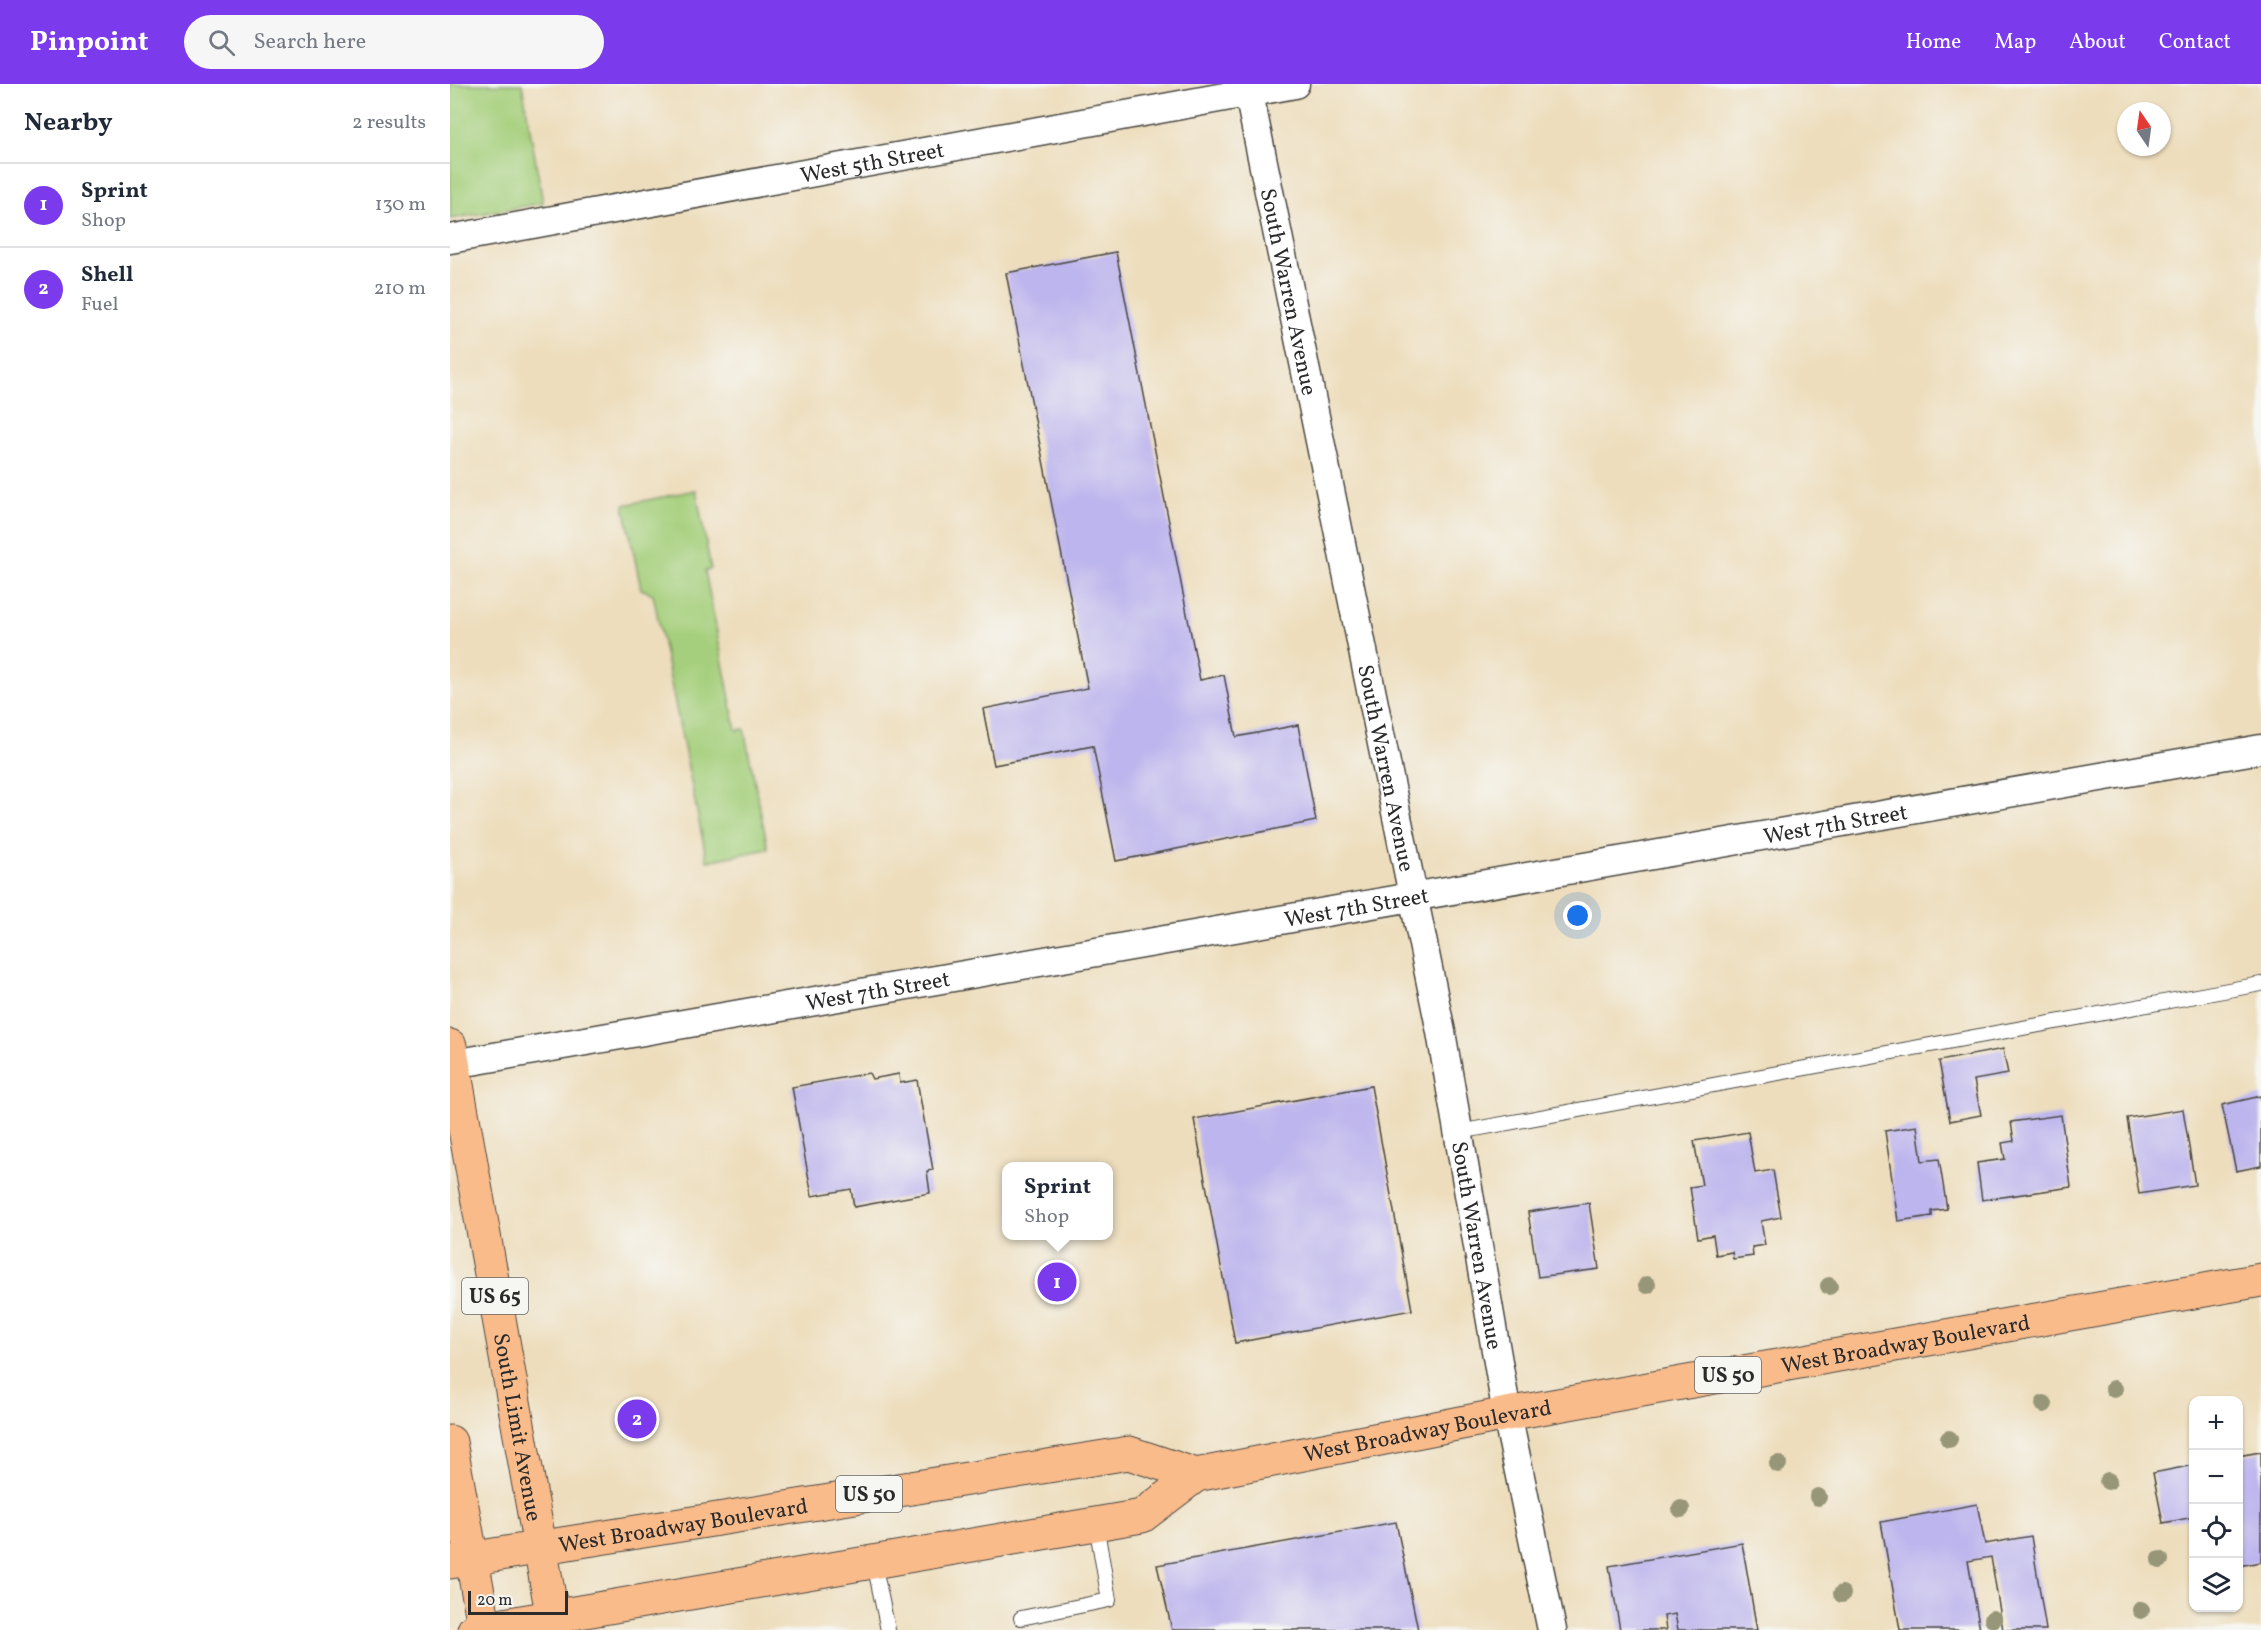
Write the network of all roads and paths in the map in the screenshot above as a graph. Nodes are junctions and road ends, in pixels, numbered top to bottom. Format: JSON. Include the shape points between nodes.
{"nodes":[{"id":1,"x":1295,"y":84,"type":"edge"},
{"id":2,"x":1248,"y":88,"type":"edge"},
{"id":3,"x":450,"y":239,"type":"edge"},
{"id":4,"x":2261,"y":749,"type":"edge"},
{"id":5,"x":1415,"y":898,"type":"junction"},
{"id":6,"x":2261,"y":984,"type":"edge"},
{"id":7,"x":452,"y":1055,"type":"edge"},
{"id":8,"x":1459,"y":1132,"type":"junction"},
{"id":9,"x":2261,"y":1280,"type":"edge"},
{"id":10,"x":1507,"y":1414,"type":"junction"},
{"id":11,"x":450,"y":1442,"type":"edge"},
{"id":12,"x":1196,"y":1475,"type":"junction"},
{"id":13,"x":1096,"y":1524,"type":"junction"},
{"id":14,"x":539,"y":1546,"type":"junction"},
{"id":15,"x":461,"y":1560,"type":"edge"},
{"id":16,"x":874,"y":1563,"type":"junction"},
{"id":17,"x":1020,"y":1618,"type":"dead end"},
{"id":18,"x":553,"y":1623,"type":"edge"},
{"id":19,"x":481,"y":1629,"type":"edge"},
{"id":20,"x":888,"y":1630,"type":"edge"},
{"id":21,"x":1552,"y":1630,"type":"edge"}],
"edges":[{"from":1,"to":2,"type":"street","name":"West 5th Street"},
{"from":2,"to":3,"type":"street","name":"West 5th Street"},
{"from":2,"to":5,"type":"street","name":"South Warren Avenue"},
{"from":4,"to":5,"type":"street","name":"West 7th Street"},
{"from":5,"to":7,"type":"street","name":"West 7th Street"},
{"from":5,"to":8,"type":"street","name":"South Warren Avenue"},
{"from":6,"to":8,"type":"lane"},
{"from":7,"to":14,"type":"highway","name":"South Limit Avenue","number":"US 65"},
{"from":8,"to":10,"type":"street","name":"South Warren Avenue"},
{"from":9,"to":10,"type":"highway","name":"West Broadway Boulevard","number":"US 50"},
{"from":10,"to":12,"type":"highway","name":"West Broadway Boulevard","number":"US 50"},
{"from":10,"to":21,"type":"street","name":"South Warren Avenue"},
{"from":11,"to":15,"type":"highway"},
{"from":12,"to":13,"type":"highway","name":"West Broadway Boulevard","number":"US 50","via":[[1142,1516]]},
{"from":12,"to":14,"type":"highway","name":"West Broadway Boulevard","number":"US 50","via":[[1129,1453]]},
{"from":13,"to":16,"type":"highway","name":"West Broadway Boulevard","number":"US 50"},
{"from":13,"to":17,"type":"lane","via":[[1108,1600]]},
{"from":14,"to":15,"type":"highway","name":"West Broadway Boulevard","number":"US 50"},
{"from":14,"to":18,"type":"highway","name":"South Limit Avenue","number":"US 65"},
{"from":15,"to":19,"type":"highway"},
{"from":16,"to":18,"type":"highway","name":"West Broadway Boulevard","number":"US 50"},
{"from":16,"to":20,"type":"lane"},
{"from":18,"to":19,"type":"highway","name":"West Broadway Boulevard","number":"US 50"}]}
